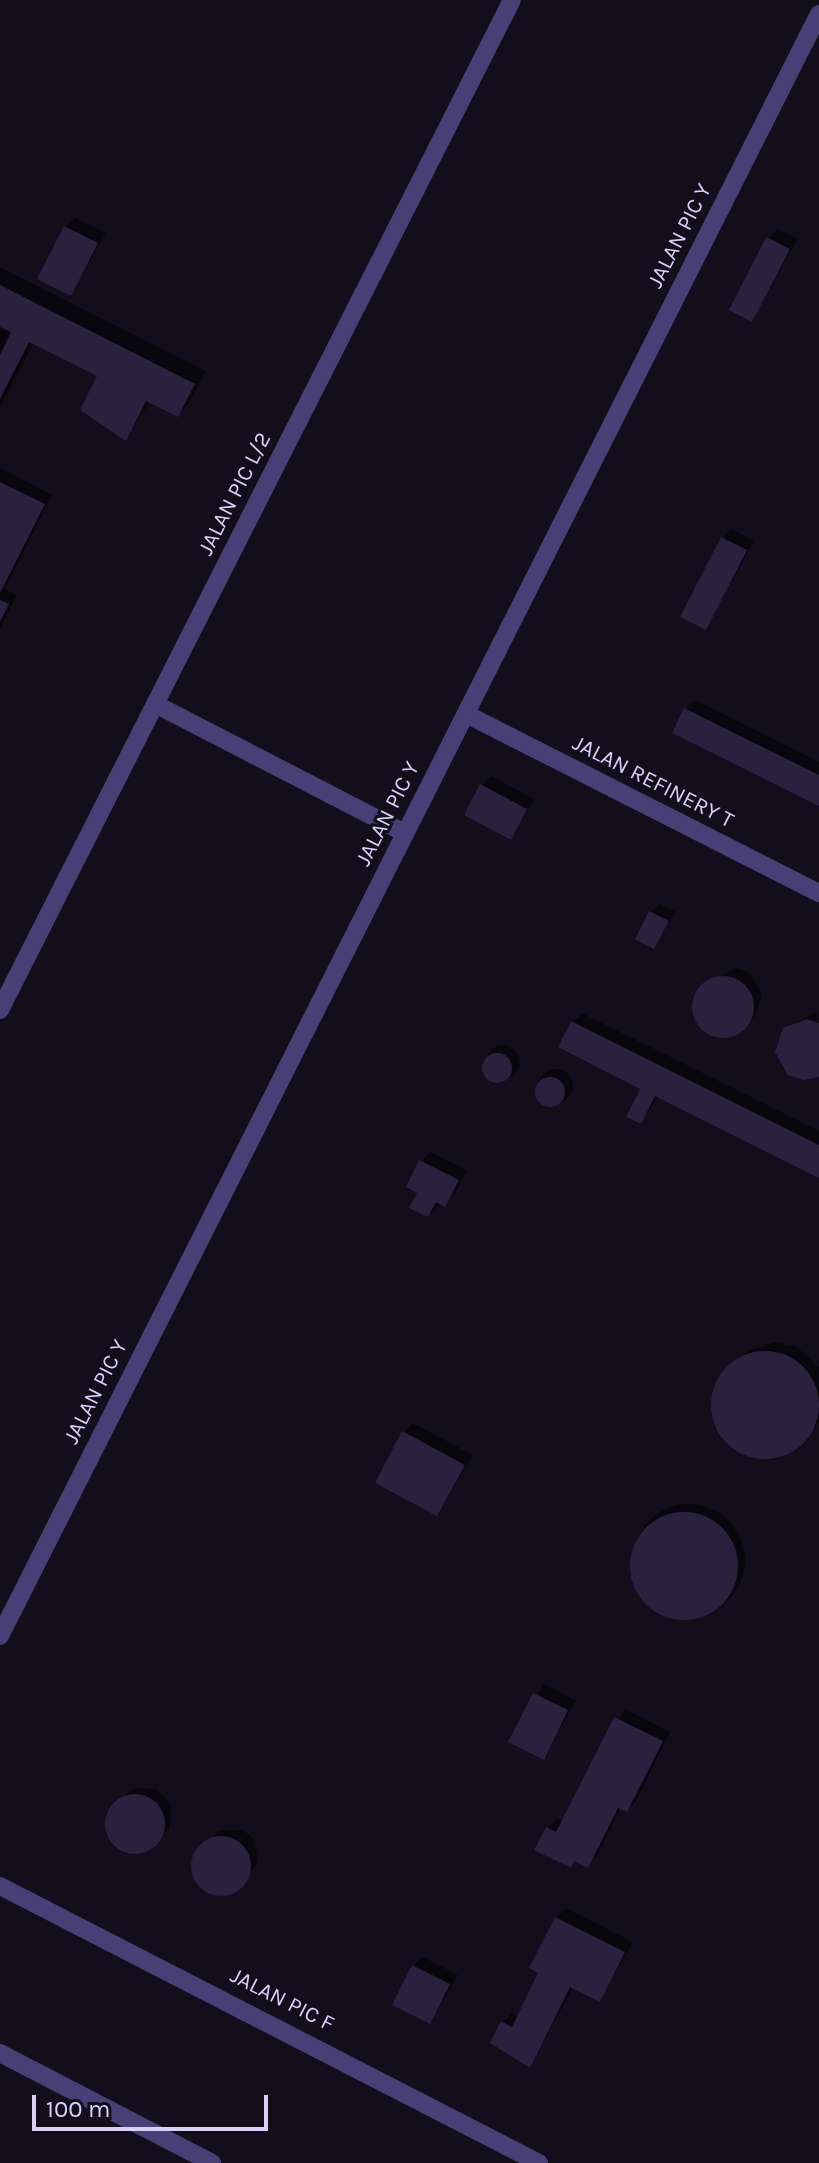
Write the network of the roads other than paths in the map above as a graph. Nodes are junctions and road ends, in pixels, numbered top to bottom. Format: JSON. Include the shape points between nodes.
{"nodes":[{"id":1,"x":512,"y":0,"type":"edge"},
{"id":2,"x":819,"y":14,"type":"edge"},
{"id":3,"x":155,"y":704,"type":"junction"},
{"id":4,"x":466,"y":714,"type":"junction"},
{"id":5,"x":405,"y":833,"type":"junction"},
{"id":6,"x":819,"y":893,"type":"edge"},
{"id":7,"x":0,"y":1010,"type":"edge"},
{"id":8,"x":0,"y":1636,"type":"edge"},
{"id":9,"x":0,"y":1886,"type":"edge"},
{"id":10,"x":0,"y":2053,"type":"edge"},
{"id":11,"x":212,"y":2163,"type":"edge"},
{"id":12,"x":539,"y":2163,"type":"edge"}],
"edges":[{"from":1,"to":3,"type":"street","name":"JALAN PIC L/2"},
{"from":2,"to":4,"type":"street","name":"JALAN PIC Y"},
{"from":3,"to":5,"type":"street"},
{"from":3,"to":7,"type":"street","name":"JALAN PIC L/2"},
{"from":4,"to":5,"type":"street","name":"JALAN PIC Y"},
{"from":4,"to":6,"type":"street","name":"JALAN REFINERY T"},
{"from":5,"to":8,"type":"street","name":"JALAN PIC Y"},
{"from":9,"to":12,"type":"street","name":"JALAN PIC F"},
{"from":10,"to":11,"type":"street"}]}
